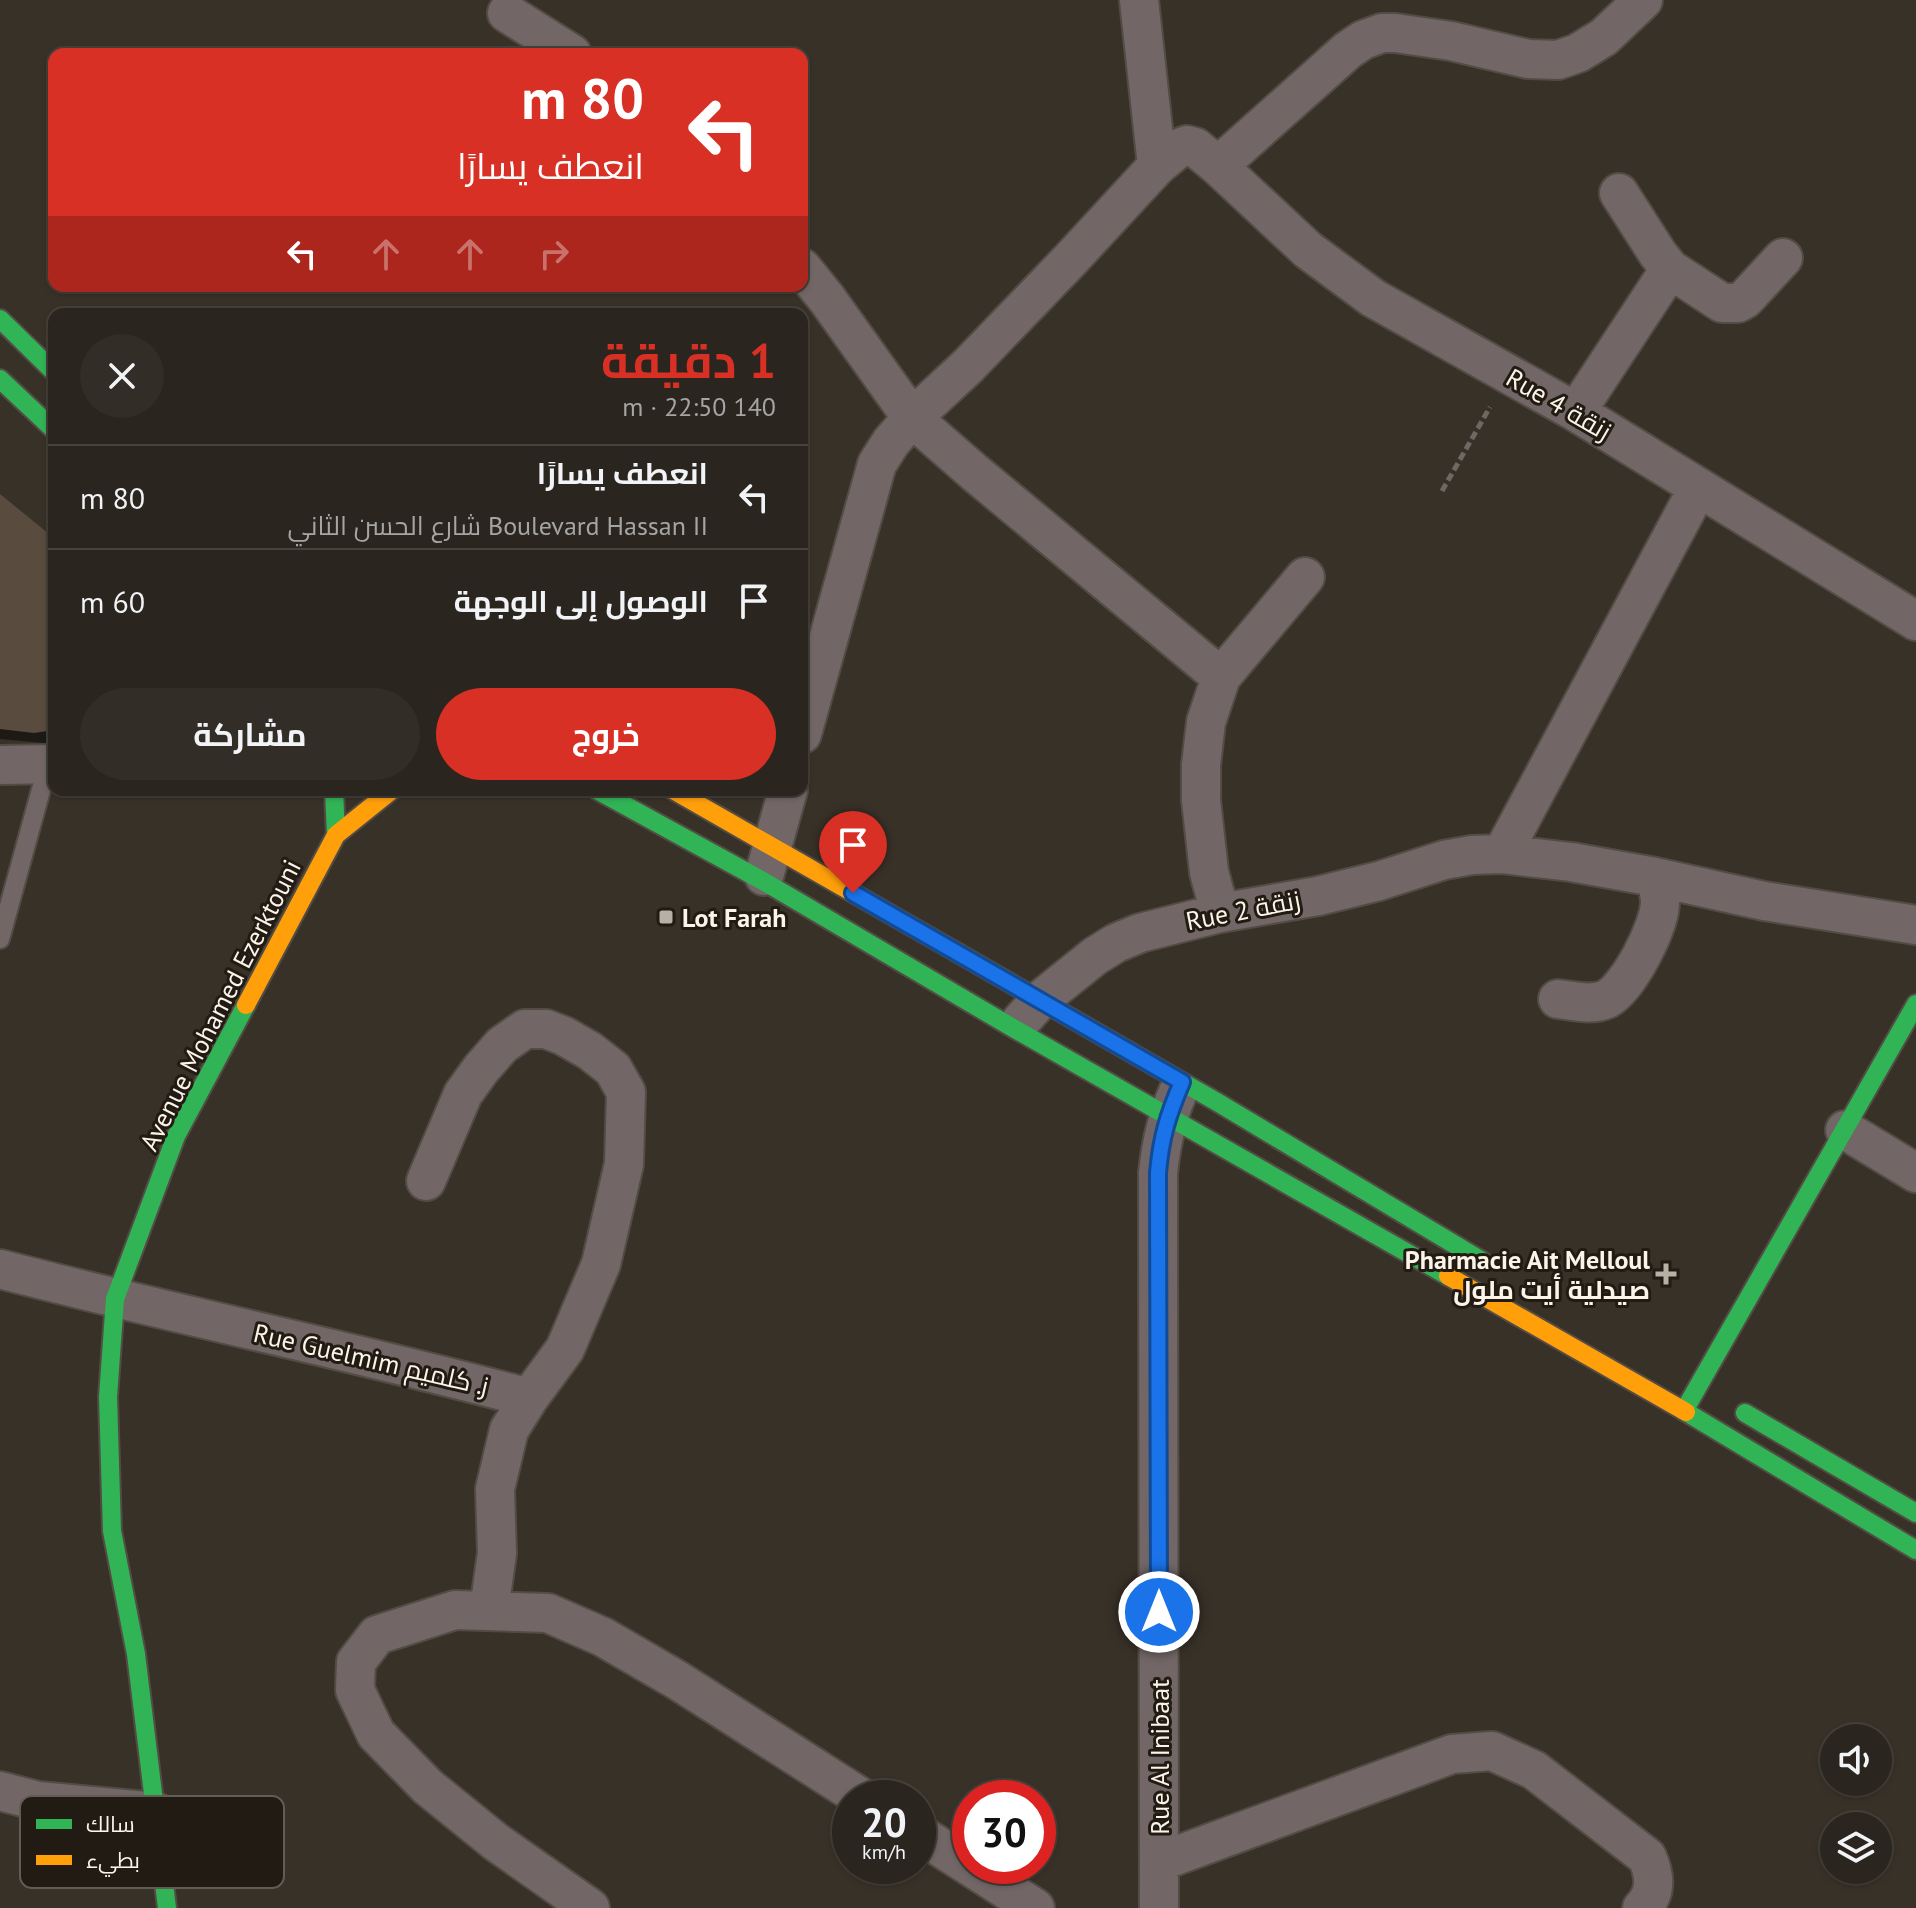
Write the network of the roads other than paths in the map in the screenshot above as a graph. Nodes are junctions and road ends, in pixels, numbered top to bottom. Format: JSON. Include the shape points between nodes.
{"nodes":[{"id":1,"x":1139,"y":0,"type":"edge"},
{"id":2,"x":1643,"y":0,"type":"edge"},
{"id":3,"x":507,"y":13,"type":"dead end"},
{"id":4,"x":562,"y":48,"type":"edge"},
{"id":5,"x":1157,"y":166,"type":"junction"},
{"id":6,"x":1218,"y":166,"type":"junction"},
{"id":7,"x":1619,"y":193,"type":"dead end"},
{"id":8,"x":1783,"y":258,"type":"dead end"},
{"id":9,"x":1670,"y":269,"type":"junction"},
{"id":10,"x":808,"y":275,"type":"edge"},
{"id":11,"x":0,"y":319,"type":"edge"},
{"id":12,"x":48,"y":366,"type":"edge"},
{"id":13,"x":0,"y":379,"type":"edge"},
{"id":14,"x":1576,"y":412,"type":"junction"},
{"id":15,"x":912,"y":418,"type":"junction"},
{"id":16,"x":48,"y":424,"type":"edge"},
{"id":17,"x":1698,"y":488,"type":"junction"},
{"id":18,"x":1305,"y":577,"type":"dead end"},
{"id":19,"x":1916,"y":621,"type":"edge"},
{"id":20,"x":1221,"y":677,"type":"junction"},
{"id":21,"x":808,"y":712,"type":"edge"},
{"id":22,"x":48,"y":764,"type":"edge"},
{"id":23,"x":0,"y":765,"type":"edge"},
{"id":24,"x":48,"y":774,"type":"edge"},
{"id":25,"x":334,"y":796,"type":"edge"},
{"id":26,"x":385,"y":796,"type":"edge"},
{"id":27,"x":611,"y":796,"type":"edge"},
{"id":28,"x":681,"y":796,"type":"edge"},
{"id":29,"x":786,"y":796,"type":"edge"},
{"id":30,"x":336,"y":835,"type":"junction"},
{"id":31,"x":1502,"y":854,"type":"junction"},
{"id":32,"x":768,"y":864,"type":"junction"},
{"id":33,"x":1655,"y":877,"type":"junction"},
{"id":34,"x":1220,"y":913,"type":"junction"},
{"id":35,"x":1916,"y":925,"type":"edge"},
{"id":36,"x":0,"y":939,"type":"edge"},
{"id":37,"x":1558,"y":999,"type":"dead end"},
{"id":38,"x":1039,"y":1001,"type":"junction"},
{"id":39,"x":1916,"y":1004,"type":"edge"},
{"id":40,"x":1013,"y":1028,"type":"junction"},
{"id":41,"x":1182,"y":1082,"type":"junction"},
{"id":42,"x":1167,"y":1117,"type":"junction"},
{"id":43,"x":1845,"y":1130,"type":"junction"},
{"id":44,"x":1916,"y":1173,"type":"edge"},
{"id":45,"x":426,"y":1181,"type":"dead end"},
{"id":46,"x":1495,"y":1268,"type":"dead end"},
{"id":47,"x":0,"y":1269,"type":"edge"},
{"id":48,"x":115,"y":1299,"type":"junction"},
{"id":49,"x":1706,"y":1390,"type":"junction"},
{"id":50,"x":529,"y":1398,"type":"junction"},
{"id":51,"x":1684,"y":1411,"type":"junction"},
{"id":52,"x":1916,"y":1513,"type":"edge"},
{"id":53,"x":1916,"y":1550,"type":"edge"},
{"id":54,"x":489,"y":1610,"type":"junction"},
{"id":55,"x":834,"y":1780,"type":"edge"},
{"id":56,"x":0,"y":1791,"type":"edge"},
{"id":57,"x":20,"y":1796,"type":"edge"},
{"id":58,"x":154,"y":1796,"type":"edge"},
{"id":59,"x":936,"y":1845,"type":"edge"},
{"id":60,"x":1159,"y":1862,"type":"junction"},
{"id":61,"x":165,"y":1888,"type":"edge"},
{"id":62,"x":167,"y":1908,"type":"edge"},
{"id":63,"x":590,"y":1908,"type":"edge"},
{"id":64,"x":1035,"y":1908,"type":"edge"},
{"id":65,"x":1159,"y":1908,"type":"edge"},
{"id":66,"x":1642,"y":1908,"type":"edge"}],
"edges":[{"from":1,"to":5,"type":"street"},
{"from":2,"to":6,"type":"street","via":[[1604,37],[1558,60],[1395,33],[1363,40]]},
{"from":3,"to":4,"type":"street"},
{"from":5,"to":6,"type":"street","name":"Rue 4 زنقة","via":[[1187,145]]},
{"from":5,"to":15,"type":"street"},
{"from":6,"to":14,"type":"street","name":"Rue 4 زنقة","via":[[1308,250],[1373,298]]},
{"from":7,"to":9,"type":"street"},
{"from":8,"to":9,"type":"street","via":[[1738,303],[1722,303]]},
{"from":9,"to":14,"type":"street"},
{"from":10,"to":15,"type":"street"},
{"from":11,"to":12,"type":"main road"},
{"from":13,"to":16,"type":"main road"},
{"from":14,"to":17,"type":"street","name":"Rue 4 زنقة"},
{"from":15,"to":20,"type":"street"},
{"from":15,"to":21,"type":"street","via":[[877,464]]},
{"from":17,"to":19,"type":"street","name":"Rue 4 زنقة"},
{"from":17,"to":31,"type":"street"},
{"from":18,"to":20,"type":"street"},
{"from":20,"to":34,"type":"street","via":[[1206,722],[1201,765],[1209,872]]},
{"from":22,"to":23,"type":"street"},
{"from":24,"to":36,"type":"lane"},
{"from":25,"to":30,"type":"main road"},
{"from":26,"to":30,"type":"main road","name":"Avenue Mohamed Ezerktouni"},
{"from":27,"to":32,"type":"main road"},
{"from":28,"to":32,"type":"main road"},
{"from":29,"to":32,"type":"street"},
{"from":30,"to":48,"type":"main road","name":"Avenue Mohamed Ezerktouni","via":[[176,1136]]},
{"from":31,"to":33,"type":"street","name":"Rue 2 زنقة"},
{"from":31,"to":34,"type":"street","name":"Rue 2 زنقة","via":[[1444,860],[1318,896]]},
{"from":32,"to":38,"type":"main road"},
{"from":32,"to":40,"type":"main road"},
{"from":33,"to":35,"type":"street","name":"Rue 2 زنقة"},
{"from":33,"to":37,"type":"street","via":[[1657,917],[1628,980],[1605,1000]]},
{"from":34,"to":38,"type":"street","name":"Rue 2 زنقة","via":[[1116,943]]},
{"from":38,"to":40,"type":"street","name":"Rue 2 زنقة"},
{"from":38,"to":41,"type":"main road"},
{"from":39,"to":43,"type":"main road"},
{"from":40,"to":42,"type":"main road"},
{"from":41,"to":42,"type":"street","name":"Rue Al Inibaat"},
{"from":41,"to":46,"type":"main road"},
{"from":42,"to":51,"type":"main road"},
{"from":42,"to":60,"type":"street","name":"Rue Al Inibaat","via":[[1158,1173]]},
{"from":43,"to":44,"type":"street"},
{"from":43,"to":49,"type":"main road"},
{"from":45,"to":50,"type":"street","via":[[463,1094],[502,1045],[525,1029],[546,1029],[590,1051],[613,1069],[626,1092],[624,1164],[601,1264],[565,1349]]},
{"from":47,"to":48,"type":"street","name":"Rue Guelmim ز. كلميم"},
{"from":48,"to":50,"type":"street","name":"Rue Guelmim ز. كلميم"},
{"from":48,"to":58,"type":"main road","name":"Avenue Mohamed Ezerktouni","via":[[108,1397],[112,1531],[136,1654]]},
{"from":49,"to":51,"type":"main road"},
{"from":49,"to":52,"type":"main road"},
{"from":50,"to":54,"type":"street","name":"Rue Guelmim ز. كلميم","via":[[509,1430],[495,1489],[497,1553]]},
{"from":51,"to":53,"type":"main road"},
{"from":54,"to":55,"type":"street","via":[[548,1613],[603,1637]]},
{"from":54,"to":63,"type":"street","via":[[455,1610],[377,1635],[356,1662],[355,1690],[376,1734],[428,1787]]},
{"from":56,"to":57,"type":"street"},
{"from":59,"to":64,"type":"street"},
{"from":60,"to":65,"type":"street","name":"Rue Al Inibaat"},
{"from":60,"to":66,"type":"street","via":[[1452,1754],[1492,1751],[1534,1770],[1647,1857],[1654,1875],[1650,1900]]},
{"from":61,"to":62,"type":"main road","name":"Avenue Mohamed Ezerktouni"}]}
